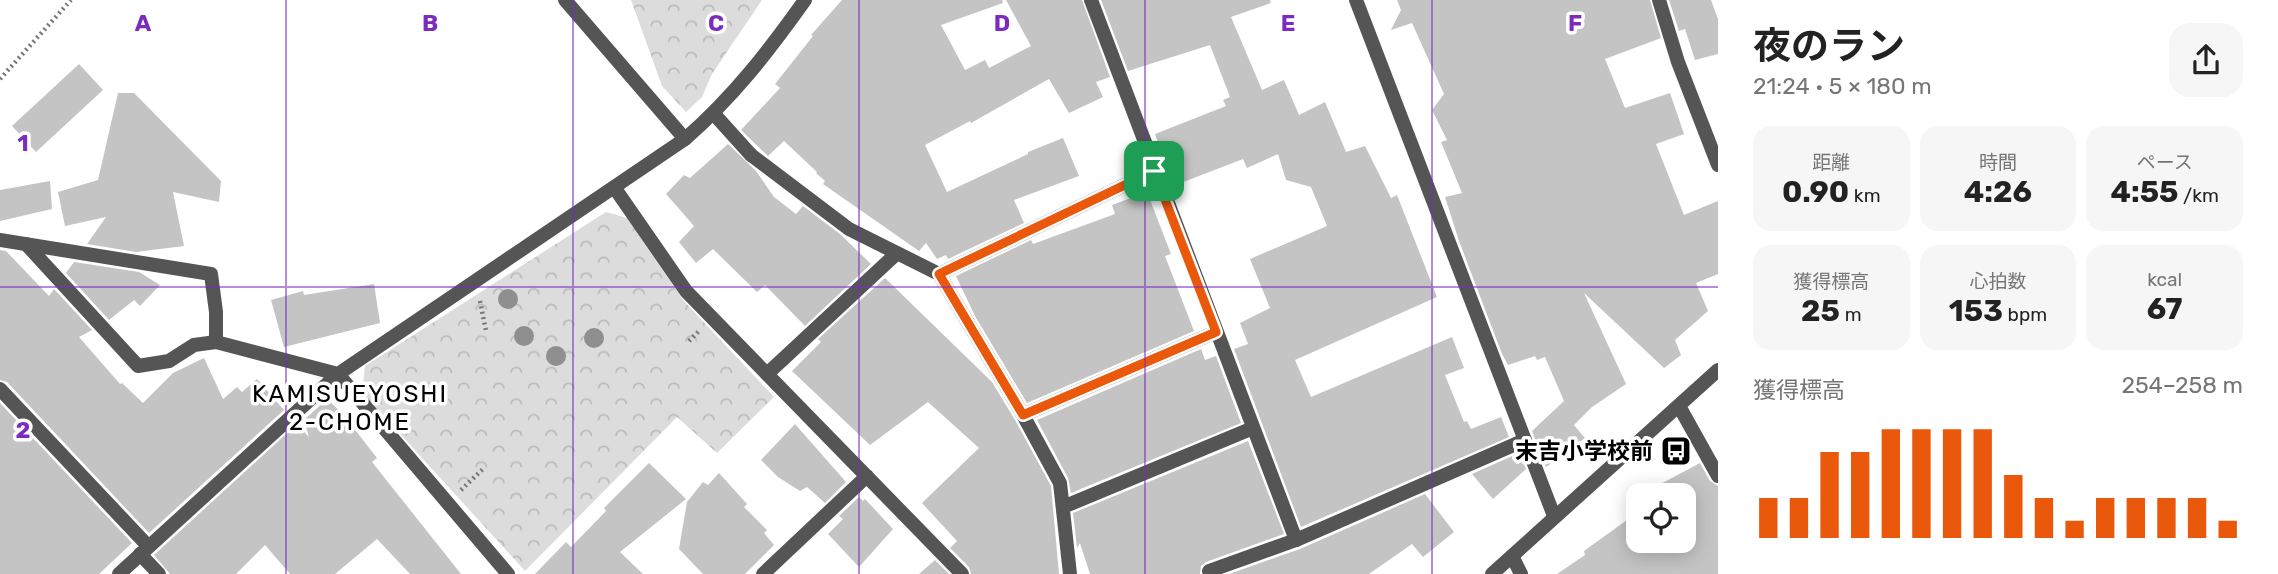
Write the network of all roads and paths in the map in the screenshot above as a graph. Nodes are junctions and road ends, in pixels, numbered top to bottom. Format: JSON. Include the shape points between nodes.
{"nodes":[{"id":1,"x":71,"y":0,"type":"edge"},
{"id":2,"x":565,"y":0,"type":"edge"},
{"id":3,"x":804,"y":0,"type":"edge"},
{"id":4,"x":1091,"y":0,"type":"edge"},
{"id":5,"x":1356,"y":0,"type":"edge"},
{"id":6,"x":1659,"y":0,"type":"edge"},
{"id":7,"x":0,"y":79,"type":"edge"},
{"id":8,"x":714,"y":114,"type":"junction"},
{"id":9,"x":685,"y":139,"type":"junction"},
{"id":10,"x":1718,"y":165,"type":"edge"},
{"id":11,"x":1154,"y":171,"type":"junction"},
{"id":12,"x":614,"y":187,"type":"junction"},
{"id":13,"x":0,"y":240,"type":"edge"},
{"id":14,"x":26,"y":244,"type":"junction"},
{"id":15,"x":896,"y":254,"type":"junction"},
{"id":16,"x":939,"y":274,"type":"junction"},
{"id":17,"x":1216,"y":332,"type":"junction"},
{"id":18,"x":216,"y":342,"type":"junction"},
{"id":19,"x":1718,"y":370,"type":"edge"},
{"id":20,"x":338,"y":373,"type":"junction"},
{"id":21,"x":767,"y":374,"type":"junction"},
{"id":22,"x":0,"y":389,"type":"edge"},
{"id":23,"x":1679,"y":406,"type":"junction"},
{"id":24,"x":1023,"y":415,"type":"junction"},
{"id":25,"x":1253,"y":428,"type":"junction"},
{"id":26,"x":1525,"y":440,"type":"junction"},
{"id":27,"x":484,"y":468,"type":"dead end"},
{"id":28,"x":867,"y":476,"type":"junction"},
{"id":29,"x":1718,"y":476,"type":"edge"},
{"id":30,"x":447,"y":503,"type":"junction"},
{"id":31,"x":1063,"y":507,"type":"junction"},
{"id":32,"x":1554,"y":516,"type":"junction"},
{"id":33,"x":1296,"y":540,"type":"junction"},
{"id":34,"x":144,"y":550,"type":"junction"},
{"id":35,"x":1512,"y":556,"type":"junction"},
{"id":36,"x":768,"y":572,"type":"edge"},
{"id":37,"x":1207,"y":573,"type":"edge"},
{"id":38,"x":119,"y":574,"type":"edge"},
{"id":39,"x":159,"y":574,"type":"edge"},
{"id":40,"x":508,"y":574,"type":"edge"},
{"id":41,"x":962,"y":574,"type":"edge"},
{"id":42,"x":1070,"y":574,"type":"edge"},
{"id":43,"x":1492,"y":574,"type":"edge"},
{"id":44,"x":1521,"y":574,"type":"edge"}],
"edges":[{"from":1,"to":7,"type":"path"},
{"from":2,"to":9,"type":"street"},
{"from":3,"to":8,"type":"street","via":[[759,64]]},
{"from":4,"to":11,"type":"street"},
{"from":5,"to":26,"type":"street"},
{"from":6,"to":10,"type":"street"},
{"from":8,"to":9,"type":"street"},
{"from":8,"to":15,"type":"street","via":[[751,155],[849,229]]},
{"from":9,"to":12,"type":"street"},
{"from":11,"to":16,"type":"street"},
{"from":11,"to":17,"type":"street"},
{"from":12,"to":20,"type":"street"},
{"from":12,"to":21,"type":"street","via":[[686,291]]},
{"from":13,"to":14,"type":"street"},
{"from":14,"to":18,"type":"street","via":[[138,366],[169,361],[194,345]]},
{"from":14,"to":18,"type":"street","via":[[211,274]]},
{"from":15,"to":16,"type":"street"},
{"from":15,"to":21,"type":"street"},
{"from":16,"to":24,"type":"street"},
{"from":17,"to":24,"type":"street"},
{"from":17,"to":25,"type":"street"},
{"from":18,"to":20,"type":"street"},
{"from":19,"to":23,"type":"street"},
{"from":20,"to":30,"type":"street"},
{"from":20,"to":34,"type":"street"},
{"from":21,"to":28,"type":"street"},
{"from":22,"to":34,"type":"street"},
{"from":23,"to":29,"type":"street"},
{"from":23,"to":32,"type":"street"},
{"from":24,"to":31,"type":"street","via":[[1060,483]]},
{"from":25,"to":31,"type":"street"},
{"from":25,"to":33,"type":"street"},
{"from":26,"to":32,"type":"street"},
{"from":26,"to":33,"type":"street"},
{"from":27,"to":30,"type":"path"},
{"from":28,"to":36,"type":"street"},
{"from":28,"to":41,"type":"street"},
{"from":30,"to":40,"type":"street"},
{"from":31,"to":42,"type":"street"},
{"from":32,"to":35,"type":"street"},
{"from":33,"to":37,"type":"street"},
{"from":34,"to":38,"type":"street"},
{"from":34,"to":39,"type":"street"},
{"from":35,"to":43,"type":"street"},
{"from":35,"to":44,"type":"street"}]}
